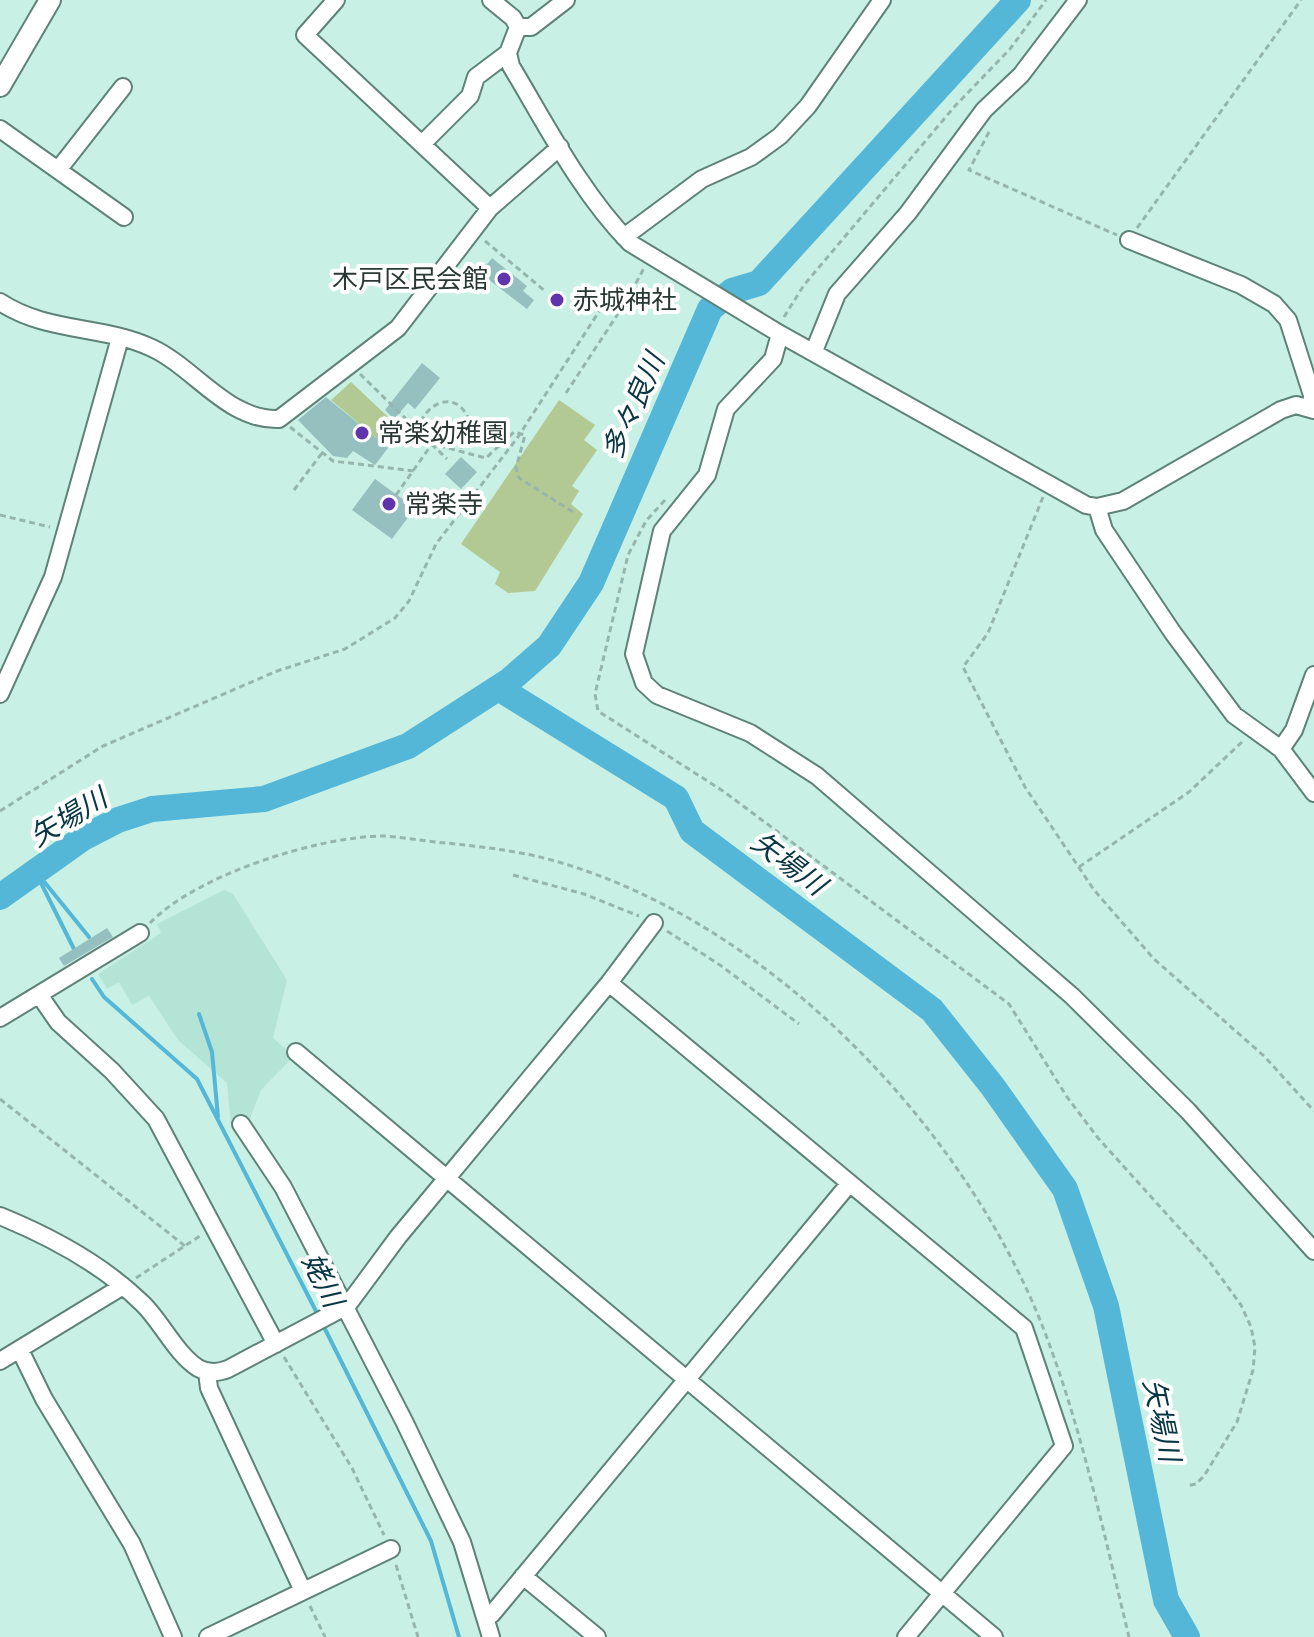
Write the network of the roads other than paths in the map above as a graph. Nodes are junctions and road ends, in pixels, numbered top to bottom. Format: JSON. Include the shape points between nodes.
{"nodes":[{"id":1,"x":50,"y":0,"type":"edge"},
{"id":2,"x":336,"y":0,"type":"edge"},
{"id":3,"x":491,"y":0,"type":"edge"},
{"id":4,"x":566,"y":0,"type":"edge"},
{"id":5,"x":882,"y":0,"type":"edge"},
{"id":6,"x":1078,"y":0,"type":"edge"},
{"id":7,"x":518,"y":27,"type":"junction"},
{"id":8,"x":508,"y":53,"type":"junction"},
{"id":9,"x":0,"y":86,"type":"edge"},
{"id":10,"x":123,"y":87,"type":"dead end"},
{"id":11,"x":0,"y":129,"type":"edge"},
{"id":12,"x":423,"y":143,"type":"junction"},
{"id":13,"x":560,"y":147,"type":"junction"},
{"id":14,"x":58,"y":170,"type":"junction"},
{"id":15,"x":490,"y":208,"type":"junction"},
{"id":16,"x":124,"y":217,"type":"dead end"},
{"id":17,"x":624,"y":237,"type":"junction"},
{"id":18,"x":1129,"y":240,"type":"road end"},
{"id":19,"x":0,"y":302,"type":"edge"},
{"id":20,"x":777,"y":331,"type":"junction"},
{"id":21,"x":120,"y":338,"type":"junction"},
{"id":22,"x":814,"y":351,"type":"junction"},
{"id":23,"x":1312,"y":409,"type":"edge"},
{"id":24,"x":1097,"y":507,"type":"junction"},
{"id":25,"x":1314,"y":675,"type":"edge"},
{"id":26,"x":0,"y":694,"type":"edge"},
{"id":27,"x":1281,"y":749,"type":"junction"},
{"id":28,"x":1314,"y":793,"type":"edge"},
{"id":29,"x":654,"y":923,"type":"dead end"},
{"id":30,"x":140,"y":933,"type":"dead end"},
{"id":31,"x":609,"y":983,"type":"junction"},
{"id":32,"x":40,"y":996,"type":"junction"},
{"id":33,"x":0,"y":1018,"type":"edge"},
{"id":34,"x":296,"y":1052,"type":"dead end"},
{"id":35,"x":241,"y":1124,"type":"dead end"},
{"id":36,"x":448,"y":1177,"type":"junction"},
{"id":37,"x":849,"y":1184,"type":"junction"},
{"id":38,"x":0,"y":1216,"type":"edge"},
{"id":39,"x":1314,"y":1251,"type":"edge"},
{"id":40,"x":123,"y":1286,"type":"junction"},
{"id":41,"x":343,"y":1308,"type":"junction"},
{"id":42,"x":280,"y":1342,"type":"junction"},
{"id":43,"x":20,"y":1350,"type":"junction"},
{"id":44,"x":0,"y":1361,"type":"edge"},
{"id":45,"x":207,"y":1372,"type":"junction"},
{"id":46,"x":687,"y":1378,"type":"junction"},
{"id":47,"x":391,"y":1549,"type":"road end"},
{"id":48,"x":523,"y":1576,"type":"junction"},
{"id":49,"x":303,"y":1591,"type":"junction"},
{"id":50,"x":943,"y":1593,"type":"junction"},
{"id":51,"x":486,"y":1617,"type":"junction"},
{"id":52,"x":173,"y":1637,"type":"edge"},
{"id":53,"x":208,"y":1637,"type":"edge"},
{"id":54,"x":491,"y":1637,"type":"edge"},
{"id":55,"x":597,"y":1637,"type":"edge"},
{"id":56,"x":906,"y":1637,"type":"edge"},
{"id":57,"x":994,"y":1637,"type":"edge"}],
"edges":[{"from":1,"to":9,"type":"main road"},
{"from":2,"to":12,"type":"street","via":[[305,35]]},
{"from":3,"to":7,"type":"street"},
{"from":4,"to":7,"type":"street","via":[[531,27]]},
{"from":5,"to":17,"type":"street","via":[[808,106],[780,136],[751,157],[702,179]]},
{"from":6,"to":22,"type":"street","via":[[837,294]]},
{"from":7,"to":8,"type":"street"},
{"from":8,"to":12,"type":"street","via":[[476,77],[470,96]]},
{"from":8,"to":13,"type":"street"},
{"from":10,"to":14,"type":"street"},
{"from":11,"to":14,"type":"street"},
{"from":12,"to":15,"type":"street"},
{"from":13,"to":15,"type":"street"},
{"from":13,"to":17,"type":"street"},
{"from":14,"to":16,"type":"street"},
{"from":15,"to":21,"type":"street","via":[[398,328],[279,419],[249,416],[159,351]]},
{"from":17,"to":20,"type":"street"},
{"from":18,"to":23,"type":"street","via":[[1241,285],[1274,304],[1288,320]]},
{"from":19,"to":21,"type":"street","via":[[34,321]]},
{"from":20,"to":22,"type":"street"},
{"from":20,"to":39,"type":"street","via":[[773,359],[726,409],[707,475],[662,531],[634,654],[644,683],[657,695],[762,740],[817,776],[1072,996],[1188,1111]]},
{"from":21,"to":26,"type":"street","via":[[53,577]]},
{"from":22,"to":24,"type":"street"},
{"from":23,"to":24,"type":"street","via":[[1296,405],[1281,410],[1123,501]]},
{"from":24,"to":27,"type":"street","via":[[1104,530],[1234,715]]},
{"from":25,"to":27,"type":"street","via":[[1294,730]]},
{"from":27,"to":28,"type":"street"},
{"from":29,"to":31,"type":"street"},
{"from":30,"to":32,"type":"street"},
{"from":31,"to":36,"type":"street"},
{"from":31,"to":37,"type":"street"},
{"from":32,"to":33,"type":"street"},
{"from":32,"to":42,"type":"street","via":[[58,1022],[147,1105]]},
{"from":34,"to":36,"type":"street"},
{"from":35,"to":41,"type":"street","via":[[283,1187]]},
{"from":36,"to":41,"type":"street"},
{"from":36,"to":46,"type":"street"},
{"from":37,"to":46,"type":"street"},
{"from":37,"to":50,"type":"street","via":[[1024,1328],[1064,1446]]},
{"from":38,"to":40,"type":"street"},
{"from":40,"to":43,"type":"street"},
{"from":40,"to":45,"type":"street","via":[[189,1360]]},
{"from":41,"to":42,"type":"street"},
{"from":41,"to":51,"type":"street","via":[[458,1533]]},
{"from":42,"to":45,"type":"street","via":[[228,1369]]},
{"from":43,"to":44,"type":"street"},
{"from":43,"to":52,"type":"street","via":[[132,1544]]},
{"from":45,"to":49,"type":"street","via":[[209,1388]]},
{"from":46,"to":48,"type":"street"},
{"from":46,"to":50,"type":"street"},
{"from":47,"to":49,"type":"street"},
{"from":48,"to":51,"type":"street"},
{"from":48,"to":55,"type":"street"},
{"from":49,"to":53,"type":"street"},
{"from":50,"to":56,"type":"street"},
{"from":50,"to":57,"type":"street"},
{"from":51,"to":54,"type":"street"}]}
